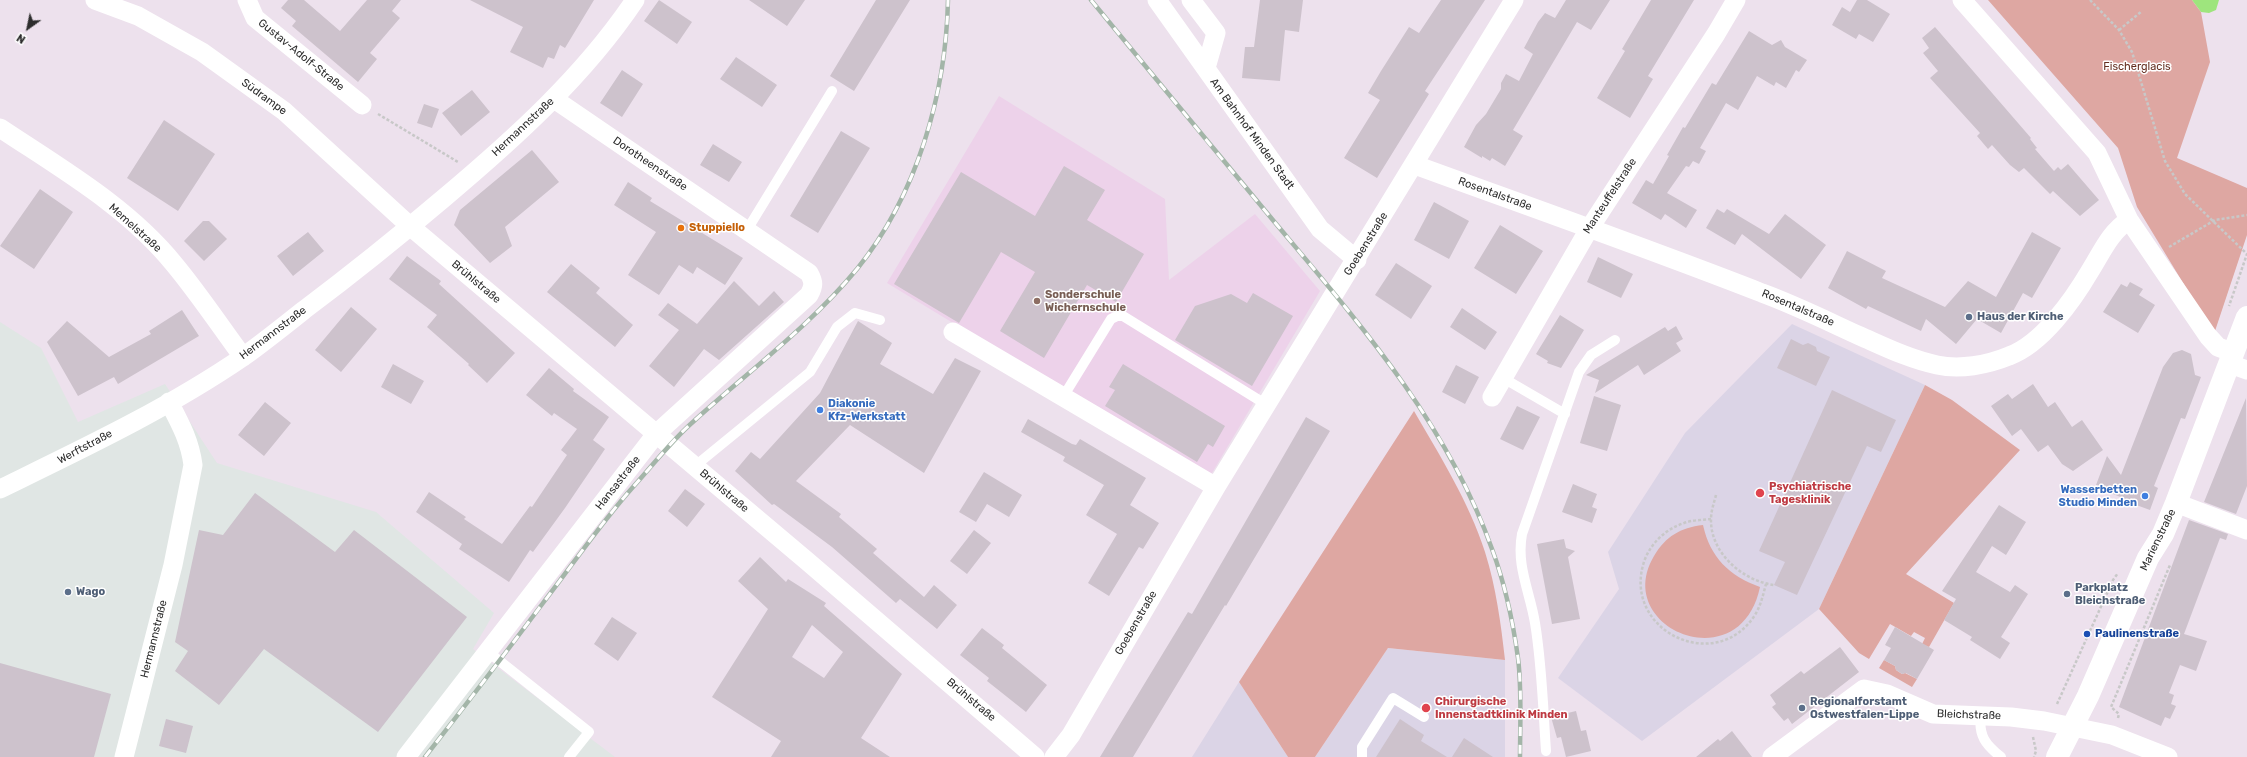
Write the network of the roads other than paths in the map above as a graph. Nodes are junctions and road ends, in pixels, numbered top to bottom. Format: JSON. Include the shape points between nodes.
{"nodes":[{"id":1,"x":95,"y":0,"type":"edge"},
{"id":2,"x":247,"y":0,"type":"edge"},
{"id":3,"x":635,"y":0,"type":"edge"},
{"id":4,"x":1157,"y":0,"type":"edge"},
{"id":5,"x":1191,"y":0,"type":"edge"},
{"id":6,"x":1514,"y":0,"type":"edge"},
{"id":7,"x":1736,"y":0,"type":"edge"},
{"id":8,"x":1962,"y":0,"type":"edge"},
{"id":9,"x":114,"y":3,"type":"edge"},
{"id":10,"x":1206,"y":68,"type":"junction"},
{"id":11,"x":832,"y":91,"type":"dead end"},
{"id":12,"x":554,"y":99,"type":"junction"},
{"id":13,"x":362,"y":105,"type":"road end"},
{"id":14,"x":0,"y":128,"type":"edge"},
{"id":15,"x":1415,"y":165,"type":"junction"},
{"id":16,"x":2129,"y":220,"type":"junction"},
{"id":17,"x":411,"y":227,"type":"junction"},
{"id":18,"x":1589,"y":229,"type":"junction"},
{"id":19,"x":747,"y":230,"type":"junction"},
{"id":20,"x":765,"y":242,"type":"joint"},
{"id":21,"x":1356,"y":260,"type":"junction"},
{"id":22,"x":2237,"y":314,"type":"edge"},
{"id":23,"x":880,"y":320,"type":"dead end"},
{"id":24,"x":953,"y":332,"type":"dead end"},
{"id":25,"x":1615,"y":340,"type":"dead end"},
{"id":26,"x":243,"y":357,"type":"junction"},
{"id":27,"x":2237,"y":362,"type":"edge"},
{"id":28,"x":1503,"y":378,"type":"junction"},
{"id":29,"x":1063,"y":397,"type":"junction"},
{"id":30,"x":1492,"y":397,"type":"dead end"},
{"id":31,"x":168,"y":402,"type":"junction"},
{"id":32,"x":1267,"y":405,"type":"junction"},
{"id":33,"x":1565,"y":414,"type":"junction"},
{"id":34,"x":656,"y":434,"type":"junction"},
{"id":35,"x":695,"y":466,"type":"junction"},
{"id":36,"x":1216,"y":488,"type":"junction"},
{"id":37,"x":0,"y":489,"type":"edge"},
{"id":38,"x":2176,"y":503,"type":"junction"},
{"id":39,"x":2247,"y":530,"type":"edge"},
{"id":40,"x":487,"y":651,"type":"junction"},
{"id":41,"x":1981,"y":715,"type":"junction"},
{"id":42,"x":1424,"y":717,"type":"dead end"},
{"id":43,"x":2073,"y":727,"type":"junction"},
{"id":44,"x":1546,"y":751,"type":"dead end"},
{"id":45,"x":124,"y":757,"type":"edge"},
{"id":46,"x":406,"y":757,"type":"edge"},
{"id":47,"x":569,"y":757,"type":"edge"},
{"id":48,"x":1035,"y":757,"type":"edge"},
{"id":49,"x":1054,"y":757,"type":"edge"},
{"id":50,"x":1362,"y":757,"type":"edge"},
{"id":51,"x":1772,"y":757,"type":"edge"},
{"id":52,"x":2001,"y":757,"type":"edge"},
{"id":53,"x":2057,"y":757,"type":"edge"},
{"id":54,"x":2168,"y":757,"type":"edge"}],
"edges":[{"from":1,"to":9,"type":"street","name":"Südrampe"},
{"from":2,"to":13,"type":"street","name":"Gustav-Adolf-Straße","via":[[255,18]]},
{"from":3,"to":12,"type":"street","name":"Hermannstraße","via":[[621,21]]},
{"from":4,"to":10,"type":"street","name":"Am Bahnhof Minden Stadt"},
{"from":5,"to":10,"type":"street","via":[[1216,33]]},
{"from":6,"to":15,"type":"street","name":"Goebenstraße"},
{"from":7,"to":18,"type":"street","name":"Manteuffelstraße"},
{"from":8,"to":16,"type":"street","via":[[2097,153]]},
{"from":9,"to":17,"type":"street","name":"Südrampe","via":[[202,52],[284,111]]},
{"from":10,"to":21,"type":"street","name":"Am Bahnhof Minden Stadt","via":[[1320,229]]},
{"from":11,"to":19,"type":"lane"},
{"from":12,"to":17,"type":"street","name":"Hermannstraße"},
{"from":12,"to":19,"type":"street","name":"Dorotheenstraße"},
{"from":14,"to":26,"type":"street","name":"Memelstraße","via":[[87,186],[134,223],[174,263]]},
{"from":15,"to":18,"type":"street","name":"Rosentalstraße"},
{"from":15,"to":21,"type":"street","name":"Goebenstraße"},
{"from":16,"to":18,"type":"street","name":"Rosentalstraße","via":[[2110,236],[2079,289],[2038,336],[2011,356],[1961,367],[1938,366],[1894,352],[1763,293]]},
{"from":16,"to":27,"type":"street","via":[[2208,336]]},
{"from":17,"to":26,"type":"street","name":"Hermannstraße"},
{"from":17,"to":34,"type":"street","name":"Brühlstraße"},
{"from":18,"to":28,"type":"street","name":"Manteuffelstraße"},
{"from":19,"to":20,"type":"street","name":"Dorotheenstraße"},
{"from":20,"to":34,"type":"street","name":"Hansastraße","via":[[809,273],[814,280],[809,295]]},
{"from":21,"to":32,"type":"street","name":"Goebenstraße"},
{"from":22,"to":27,"type":"street","name":"Marienstraße"},
{"from":23,"to":35,"type":"lane","via":[[855,314],[837,327],[810,372]]},
{"from":24,"to":29,"type":"street"},
{"from":25,"to":33,"type":"lane","via":[[1591,356],[1579,372]]},
{"from":26,"to":31,"type":"street","name":"Hermannstraße"},
{"from":27,"to":38,"type":"street","name":"Marienstraße"},
{"from":28,"to":30,"type":"street","name":"Manteuffelstraße"},
{"from":28,"to":33,"type":"lane"},
{"from":29,"to":32,"type":"lane","via":[[1111,319],[1123,316]]},
{"from":29,"to":36,"type":"street"},
{"from":31,"to":37,"type":"street","name":"Werftstraße"},
{"from":31,"to":45,"type":"street","name":"Hermannstraße","via":[[184,430],[191,449],[193,465],[173,565]]},
{"from":32,"to":36,"type":"street","name":"Goebenstraße"},
{"from":33,"to":44,"type":"lane","via":[[1522,534],[1519,550],[1535,622]]},
{"from":34,"to":35,"type":"street","name":"Brühlstraße"},
{"from":34,"to":40,"type":"street","name":"Hansastraße"},
{"from":35,"to":48,"type":"street","name":"Brühlstraße"},
{"from":36,"to":49,"type":"street","name":"Goebenstraße","via":[[1071,735]]},
{"from":38,"to":39,"type":"street"},
{"from":38,"to":43,"type":"street","name":"Marienstraße","via":[[2163,534],[2148,558]]},
{"from":40,"to":46,"type":"street","name":"Hansastraße"},
{"from":40,"to":47,"type":"lane","via":[[590,732]]},
{"from":41,"to":43,"type":"street","name":"Bleichstraße","via":[[2044,721]]},
{"from":41,"to":51,"type":"street","name":"Bleichstraße","via":[[1933,714],[1887,694],[1864,689]]},
{"from":41,"to":52,"type":"lane","via":[[1982,738]]},
{"from":42,"to":50,"type":"lane","via":[[1393,698],[1362,747]]},
{"from":43,"to":53,"type":"street","name":"Marienstraße"},
{"from":43,"to":54,"type":"street","via":[[2112,735]]}]}
